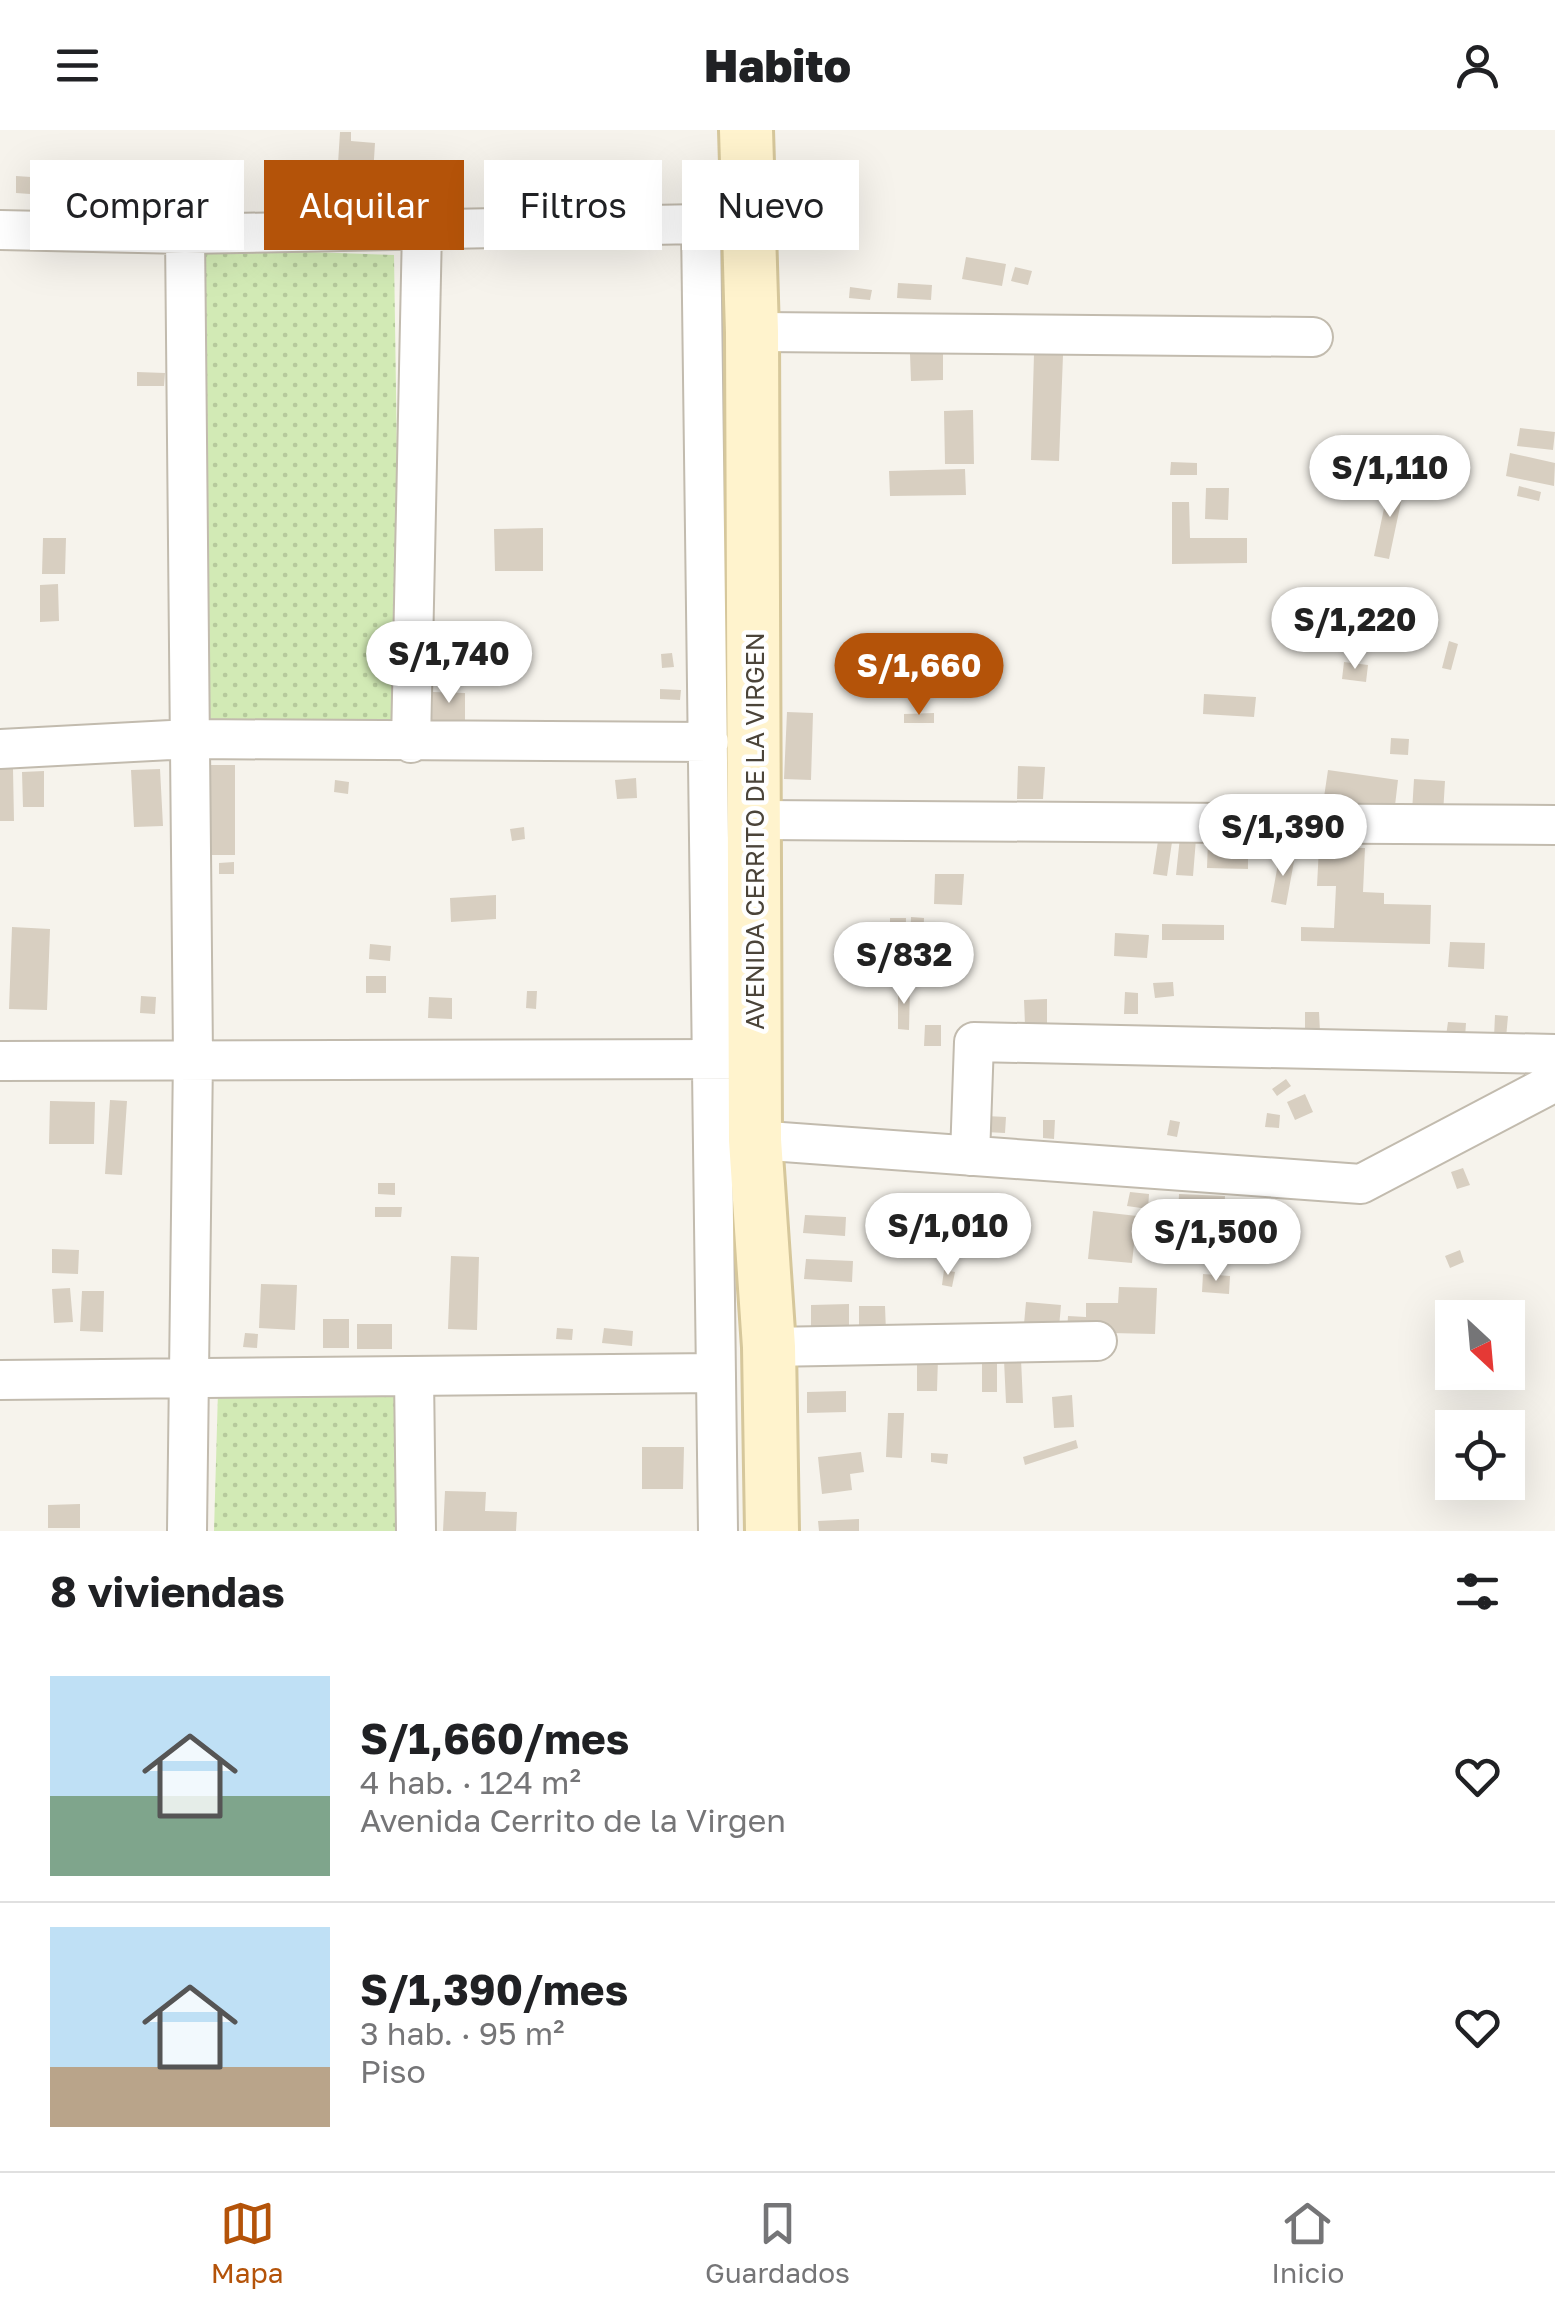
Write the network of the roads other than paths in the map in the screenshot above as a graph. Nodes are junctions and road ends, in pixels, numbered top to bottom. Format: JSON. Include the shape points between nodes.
{"nodes":[{"id":1,"x":746,"y":130,"type":"edge"},
{"id":2,"x":464,"y":227,"type":"edge"},
{"id":3,"x":0,"y":230,"type":"edge"},
{"id":4,"x":30,"y":231,"type":"edge"},
{"id":5,"x":185,"y":250,"type":"edge"},
{"id":6,"x":422,"y":250,"type":"edge"},
{"id":7,"x":752,"y":332,"type":"junction"},
{"id":8,"x":1313,"y":338,"type":"dead end"},
{"id":9,"x":190,"y":738,"type":"junction"},
{"id":10,"x":709,"y":742,"type":"junction"},
{"id":11,"x":412,"y":743,"type":"junction"},
{"id":12,"x":0,"y":749,"type":"edge"},
{"id":13,"x":757,"y":820,"type":"junction"},
{"id":14,"x":1555,"y":825,"type":"edge"},
{"id":15,"x":1555,"y":1054,"type":"edge"},
{"id":16,"x":193,"y":1057,"type":"junction"},
{"id":17,"x":734,"y":1058,"type":"junction"},
{"id":18,"x":0,"y":1060,"type":"edge"},
{"id":19,"x":1555,"y":1082,"type":"edge"},
{"id":20,"x":755,"y":1140,"type":"junction"},
{"id":21,"x":970,"y":1156,"type":"junction"},
{"id":22,"x":1098,"y":1342,"type":"dead end"},
{"id":23,"x":768,"y":1347,"type":"junction"},
{"id":24,"x":716,"y":1373,"type":"junction"},
{"id":25,"x":414,"y":1376,"type":"junction"},
{"id":26,"x":189,"y":1378,"type":"junction"},
{"id":27,"x":0,"y":1380,"type":"edge"},
{"id":28,"x":187,"y":1531,"type":"edge"},
{"id":29,"x":416,"y":1531,"type":"edge"},
{"id":30,"x":718,"y":1531,"type":"edge"},
{"id":31,"x":772,"y":1531,"type":"edge"}],
"edges":[{"from":1,"to":7,"type":"street","name":"AVENIDA CERRITO DE LA VIRGEN"},
{"from":2,"to":10,"type":"street","via":[[701,224]]},
{"from":3,"to":4,"type":"street"},
{"from":5,"to":9,"type":"street"},
{"from":6,"to":11,"type":"street"},
{"from":7,"to":8,"type":"street"},
{"from":7,"to":13,"type":"street","name":"AVENIDA CERRITO DE LA VIRGEN"},
{"from":9,"to":11,"type":"street"},
{"from":9,"to":12,"type":"street"},
{"from":9,"to":16,"type":"street"},
{"from":10,"to":11,"type":"street"},
{"from":10,"to":17,"type":"street"},
{"from":13,"to":14,"type":"street"},
{"from":13,"to":17,"type":"street","name":"AVENIDA CERRITO DE LA VIRGEN"},
{"from":15,"to":21,"type":"street","via":[[974,1042]]},
{"from":16,"to":17,"type":"street"},
{"from":16,"to":18,"type":"street"},
{"from":16,"to":26,"type":"street"},
{"from":17,"to":20,"type":"street","name":"AVENIDA CERRITO DE LA VIRGEN"},
{"from":17,"to":24,"type":"street"},
{"from":19,"to":21,"type":"street","via":[[1361,1184]]},
{"from":20,"to":21,"type":"street"},
{"from":20,"to":23,"type":"street","name":"AVENIDA CERRITO DE LA VIRGEN"},
{"from":22,"to":23,"type":"street"},
{"from":23,"to":31,"type":"street","name":"AVENIDA CERRITO DE LA VIRGEN"},
{"from":24,"to":25,"type":"street"},
{"from":24,"to":30,"type":"street"},
{"from":25,"to":26,"type":"street"},
{"from":25,"to":29,"type":"street"},
{"from":26,"to":27,"type":"street"},
{"from":26,"to":28,"type":"street"}]}
